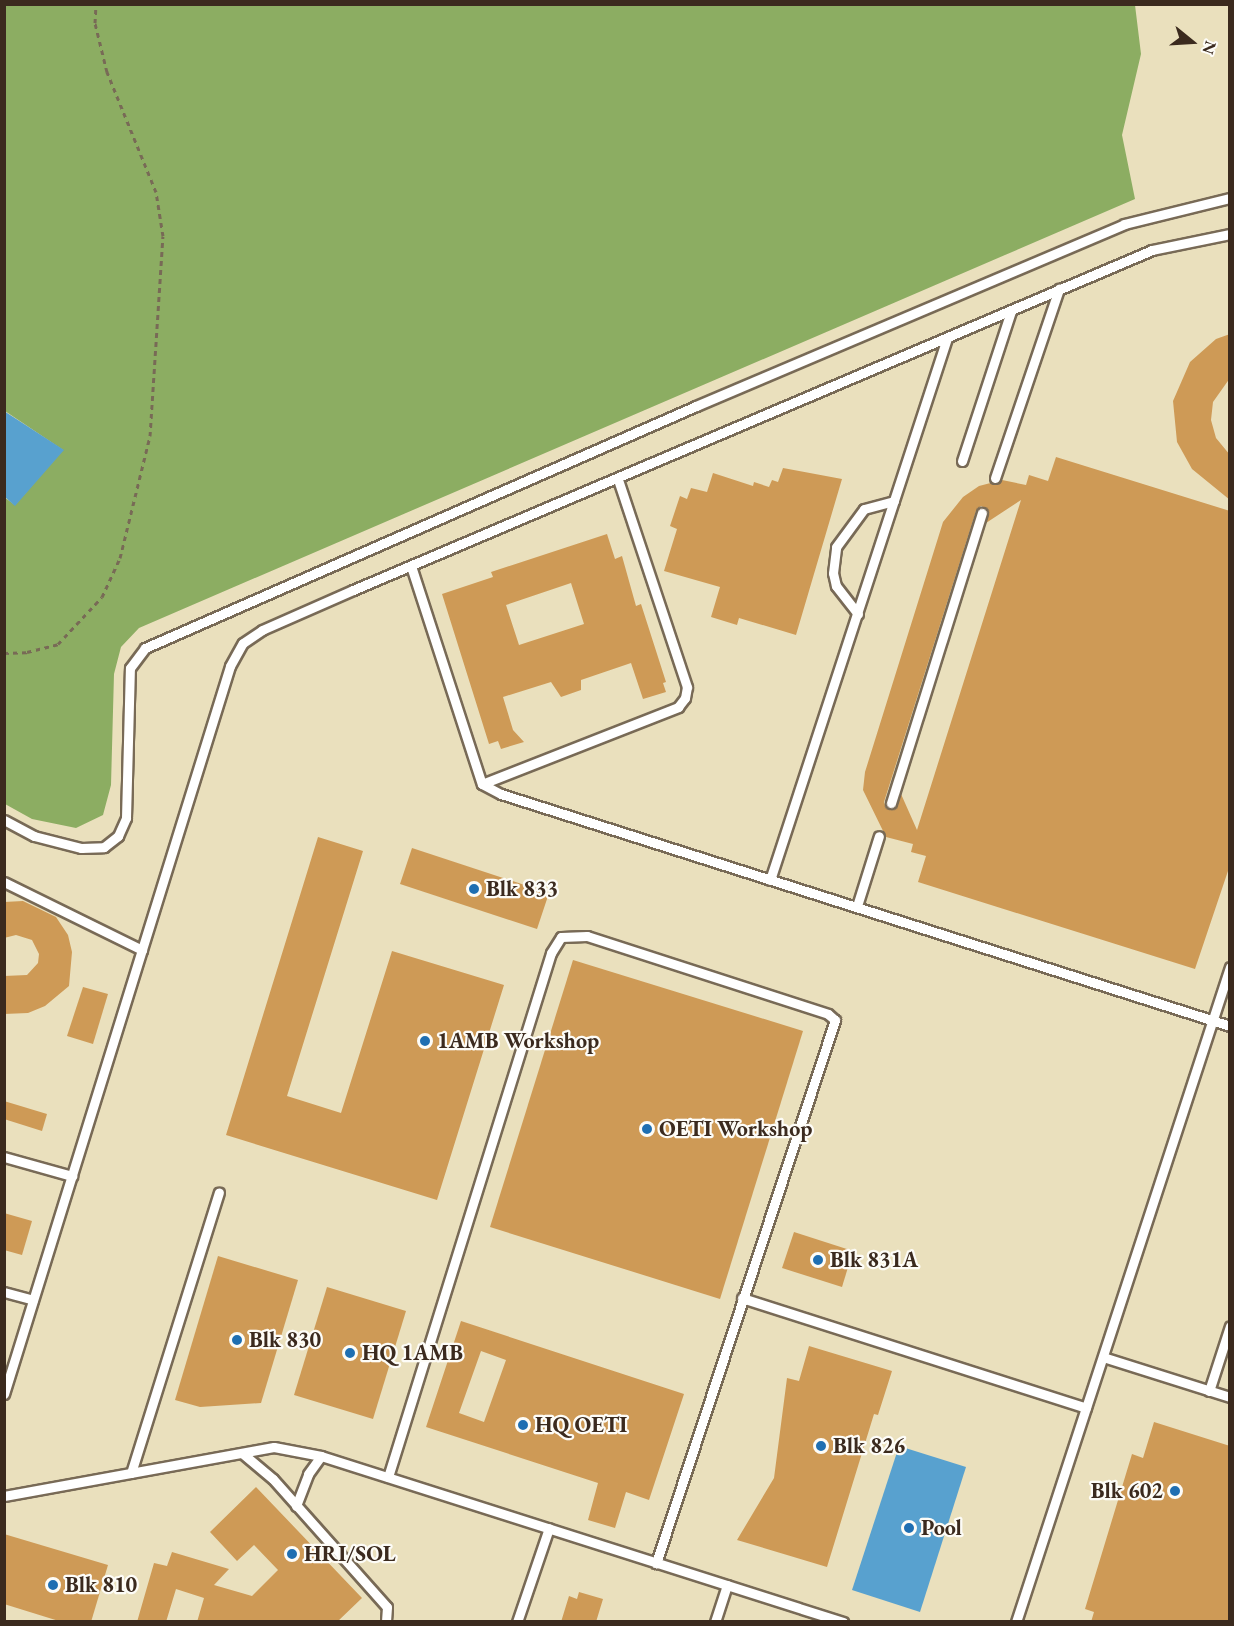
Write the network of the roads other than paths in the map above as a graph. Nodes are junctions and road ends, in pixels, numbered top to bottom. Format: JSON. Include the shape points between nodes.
{"nodes":[{"id":1,"x":1230,"y":198,"type":"edge"},
{"id":2,"x":1230,"y":234,"type":"edge"},
{"id":3,"x":1059,"y":289,"type":"junction"},
{"id":4,"x":1011,"y":310,"type":"junction"},
{"id":5,"x":947,"y":338,"type":"junction"},
{"id":6,"x":962,"y":461,"type":"dead end"},
{"id":7,"x":995,"y":478,"type":"dead end"},
{"id":8,"x":618,"y":479,"type":"junction"},
{"id":9,"x":894,"y":501,"type":"junction"},
{"id":10,"x":982,"y":513,"type":"dead end"},
{"id":11,"x":411,"y":566,"type":"junction"},
{"id":12,"x":858,"y":614,"type":"junction"},
{"id":13,"x":482,"y":784,"type":"junction"},
{"id":14,"x":891,"y":803,"type":"dead end"},
{"id":15,"x":4,"y":820,"type":"edge"},
{"id":16,"x":879,"y":836,"type":"dead end"},
{"id":17,"x":770,"y":880,"type":"junction"},
{"id":18,"x":4,"y":882,"type":"edge"},
{"id":19,"x":857,"y":906,"type":"junction"},
{"id":20,"x":142,"y":950,"type":"junction"},
{"id":21,"x":1230,"y":967,"type":"edge"},
{"id":22,"x":1212,"y":1020,"type":"junction"},
{"id":23,"x":1230,"y":1026,"type":"edge"},
{"id":24,"x":4,"y":1157,"type":"edge"},
{"id":25,"x":72,"y":1176,"type":"junction"},
{"id":26,"x":219,"y":1193,"type":"dead end"},
{"id":27,"x":4,"y":1292,"type":"edge"},
{"id":28,"x":742,"y":1298,"type":"junction"},
{"id":29,"x":33,"y":1300,"type":"junction"},
{"id":30,"x":1230,"y":1326,"type":"edge"},
{"id":31,"x":1103,"y":1357,"type":"junction"},
{"id":32,"x":1209,"y":1391,"type":"junction"},
{"id":33,"x":4,"y":1394,"type":"edge"},
{"id":34,"x":1230,"y":1397,"type":"edge"},
{"id":35,"x":1086,"y":1408,"type":"junction"},
{"id":36,"x":242,"y":1453,"type":"junction"},
{"id":37,"x":321,"y":1456,"type":"junction"},
{"id":38,"x":130,"y":1473,"type":"junction"},
{"id":39,"x":388,"y":1477,"type":"junction"},
{"id":40,"x":4,"y":1496,"type":"edge"},
{"id":41,"x":296,"y":1506,"type":"junction"},
{"id":42,"x":549,"y":1528,"type":"junction"},
{"id":43,"x":656,"y":1563,"type":"junction"},
{"id":44,"x":727,"y":1585,"type":"junction"},
{"id":45,"x":386,"y":1622,"type":"edge"},
{"id":46,"x":517,"y":1622,"type":"edge"},
{"id":47,"x":714,"y":1622,"type":"edge"},
{"id":48,"x":843,"y":1622,"type":"edge"},
{"id":49,"x":1016,"y":1622,"type":"edge"}],
"edges":[{"from":1,"to":15,"type":"lane","via":[[1124,224],[685,410],[145,648],[130,668],[126,818],[118,836],[104,848],[81,848],[34,836]]},
{"from":2,"to":3,"type":"lane","via":[[1152,250]]},
{"from":3,"to":4,"type":"lane"},
{"from":3,"to":7,"type":"lane"},
{"from":4,"to":5,"type":"lane"},
{"from":4,"to":6,"type":"lane"},
{"from":5,"to":8,"type":"lane"},
{"from":5,"to":9,"type":"lane"},
{"from":8,"to":11,"type":"lane"},
{"from":8,"to":13,"type":"lane","via":[[687,687],[685,698],[678,707]]},
{"from":9,"to":12,"type":"lane"},
{"from":9,"to":12,"type":"lane","via":[[864,509],[854,517],[836,547],[836,586]]},
{"from":10,"to":14,"type":"lane"},
{"from":11,"to":13,"type":"lane"},
{"from":11,"to":20,"type":"lane","via":[[262,630],[243,643],[230,666]]},
{"from":12,"to":17,"type":"lane"},
{"from":13,"to":17,"type":"lane","via":[[501,794]]},
{"from":16,"to":19,"type":"lane"},
{"from":17,"to":19,"type":"lane"},
{"from":18,"to":20,"type":"lane"},
{"from":19,"to":22,"type":"lane"},
{"from":20,"to":25,"type":"lane"},
{"from":21,"to":22,"type":"lane"},
{"from":22,"to":23,"type":"lane"},
{"from":22,"to":31,"type":"lane"},
{"from":24,"to":25,"type":"lane"},
{"from":25,"to":29,"type":"lane"},
{"from":26,"to":38,"type":"lane"},
{"from":27,"to":29,"type":"lane"},
{"from":28,"to":35,"type":"lane"},
{"from":28,"to":39,"type":"lane","via":[[835,1020],[828,1014],[587,936],[561,937],[551,953]]},
{"from":28,"to":43,"type":"lane"},
{"from":29,"to":33,"type":"lane"},
{"from":30,"to":32,"type":"lane"},
{"from":31,"to":32,"type":"lane"},
{"from":31,"to":35,"type":"lane"},
{"from":32,"to":34,"type":"lane"},
{"from":35,"to":49,"type":"lane"},
{"from":36,"to":37,"type":"lane","via":[[274,1447]]},
{"from":36,"to":38,"type":"lane"},
{"from":36,"to":41,"type":"lane","via":[[273,1479]]},
{"from":37,"to":39,"type":"lane"},
{"from":37,"to":41,"type":"lane","via":[[308,1474]]},
{"from":38,"to":40,"type":"lane"},
{"from":39,"to":42,"type":"lane"},
{"from":41,"to":45,"type":"lane","via":[[387,1607]]},
{"from":42,"to":43,"type":"lane"},
{"from":42,"to":46,"type":"lane"},
{"from":43,"to":44,"type":"lane"},
{"from":44,"to":47,"type":"lane"},
{"from":44,"to":48,"type":"lane"}]}
